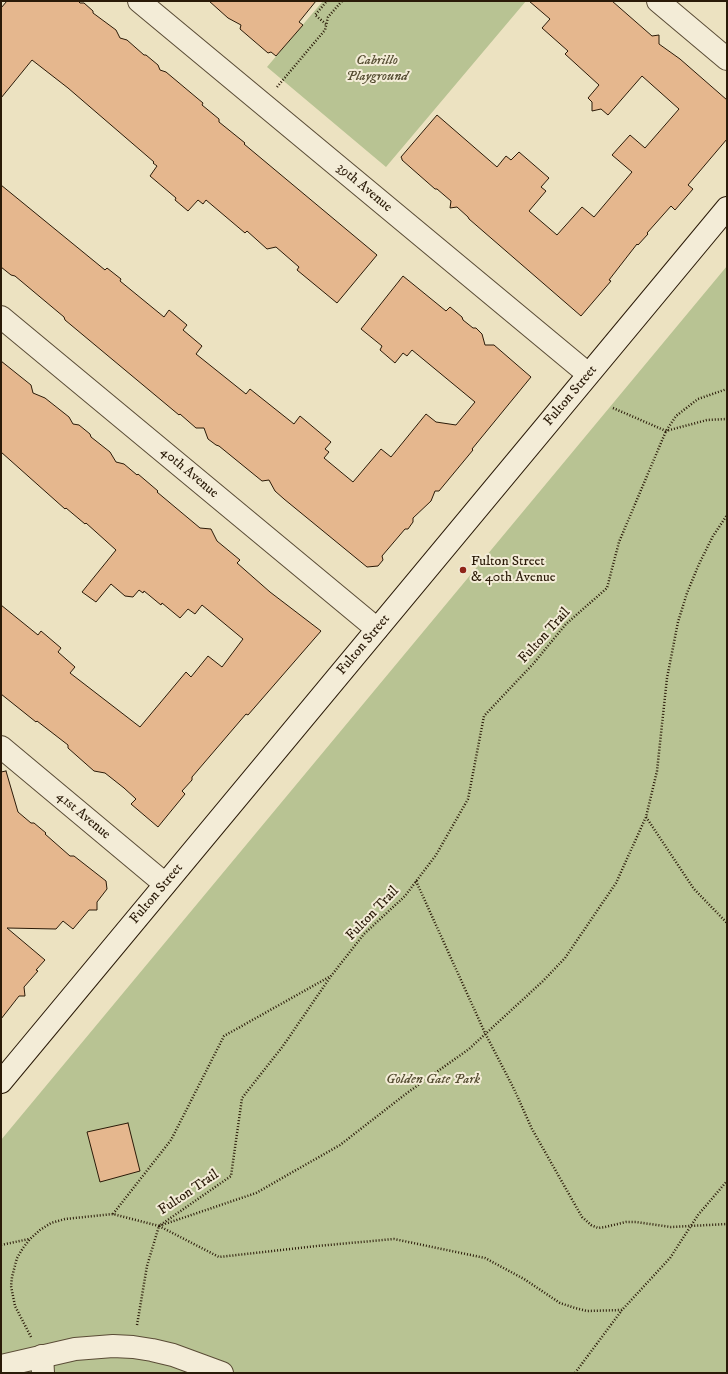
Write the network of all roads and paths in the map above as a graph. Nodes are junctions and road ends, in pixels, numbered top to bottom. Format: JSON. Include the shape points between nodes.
{"nodes":[{"id":1,"x":139,"y":1,"type":"edge"},
{"id":2,"x":327,"y":1,"type":"edge"},
{"id":3,"x":342,"y":1,"type":"edge"},
{"id":4,"x":658,"y":1,"type":"edge"},
{"id":5,"x":326,"y":24,"type":"junction"},
{"id":6,"x":727,"y":59,"type":"edge"},
{"id":7,"x":262,"y":104,"type":"junction"},
{"id":8,"x":727,"y":208,"type":"edge"},
{"id":9,"x":1,"y":317,"type":"edge"},
{"id":10,"x":588,"y":374,"type":"junction"},
{"id":11,"x":727,"y":389,"type":"edge"},
{"id":12,"x":613,"y":408,"type":"dead end"},
{"id":13,"x":727,"y":419,"type":"edge"},
{"id":14,"x":666,"y":431,"type":"junction"},
{"id":15,"x":727,"y":515,"type":"edge"},
{"id":16,"x":377,"y":629,"type":"junction"},
{"id":17,"x":1,"y":747,"type":"edge"},
{"id":18,"x":646,"y":817,"type":"junction"},
{"id":19,"x":416,"y":881,"type":"junction"},
{"id":20,"x":165,"y":884,"type":"junction"},
{"id":21,"x":727,"y":923,"type":"edge"},
{"id":22,"x":331,"y":976,"type":"junction"},
{"id":23,"x":485,"y":1033,"type":"junction"},
{"id":24,"x":1,"y":1082,"type":"edge"},
{"id":25,"x":727,"y":1181,"type":"edge"},
{"id":26,"x":113,"y":1214,"type":"junction"},
{"id":27,"x":727,"y":1224,"type":"edge"},
{"id":28,"x":159,"y":1226,"type":"junction"},
{"id":29,"x":691,"y":1226,"type":"junction"},
{"id":30,"x":30,"y":1239,"type":"junction"},
{"id":31,"x":1,"y":1245,"type":"edge"},
{"id":32,"x":622,"y":1310,"type":"junction"},
{"id":33,"x":133,"y":1347,"type":"junction"},
{"id":34,"x":42,"y":1365,"type":"edge"},
{"id":35,"x":1,"y":1366,"type":"edge"},
{"id":36,"x":222,"y":1373,"type":"edge"},
{"id":37,"x":575,"y":1373,"type":"edge"}],
"edges":[{"from":1,"to":7,"type":"street","name":"39th Avenue"},
{"from":2,"to":5,"type":"path","via":[[315,15]]},
{"from":3,"to":5,"type":"path","via":[[328,17]]},
{"from":4,"to":6,"type":"street"},
{"from":5,"to":7,"type":"path","via":[[324,30]]},
{"from":7,"to":10,"type":"street","name":"39th Avenue"},
{"from":8,"to":10,"type":"street","name":"Fulton Street"},
{"from":9,"to":16,"type":"street","name":"40th Avenue"},
{"from":10,"to":16,"type":"street","name":"Fulton Street"},
{"from":11,"to":14,"type":"path","name":"Fulton Trail","via":[[698,399],[676,416]]},
{"from":12,"to":14,"type":"path"},
{"from":13,"to":14,"type":"path","via":[[707,420]]},
{"from":14,"to":19,"type":"path","name":"Fulton Trail","via":[[619,542],[607,588],[566,624],[484,716],[468,799],[436,855]]},
{"from":15,"to":18,"type":"path","via":[[699,564],[678,622],[667,678],[657,770]]},
{"from":16,"to":20,"type":"street","name":"Fulton Street"},
{"from":17,"to":20,"type":"street","name":"41st Avenue"},
{"from":18,"to":21,"type":"path","via":[[694,889]]},
{"from":18,"to":23,"type":"path","via":[[616,883],[565,958]]},
{"from":19,"to":22,"type":"path","name":"Fulton Trail","via":[[405,896],[364,934]]},
{"from":19,"to":23,"type":"path"},
{"from":20,"to":24,"type":"street","name":"Fulton Street"},
{"from":22,"to":26,"type":"path","via":[[224,1036],[172,1140]]},
{"from":22,"to":28,"type":"path","name":"Fulton Trail","via":[[283,1046],[242,1098],[231,1176]]},
{"from":23,"to":28,"type":"path","via":[[469,1049],[340,1145],[256,1193]]},
{"from":23,"to":29,"type":"path","via":[[538,1142],[586,1221],[598,1228],[626,1222],[671,1227]]},
{"from":25,"to":29,"type":"path"},
{"from":26,"to":28,"type":"path","name":"Fulton Trail"},
{"from":26,"to":30,"type":"path","name":"Fulton Trail","via":[[51,1223]]},
{"from":27,"to":29,"type":"path"},
{"from":28,"to":32,"type":"path","via":[[219,1257],[394,1239],[484,1258],[575,1308],[587,1311]]},
{"from":28,"to":33,"type":"path","via":[[147,1266]]},
{"from":29,"to":32,"type":"path","via":[[670,1258]]},
{"from":30,"to":31,"type":"path"},
{"from":30,"to":34,"type":"path","name":"Fulton Trail","via":[[17,1258],[12,1277],[12,1292],[15,1306]]},
{"from":32,"to":37,"type":"path"},
{"from":33,"to":34,"type":"street","via":[[94,1347],[75,1350]]},
{"from":33,"to":36,"type":"street","via":[[173,1355]]},
{"from":34,"to":35,"type":"street"}]}
